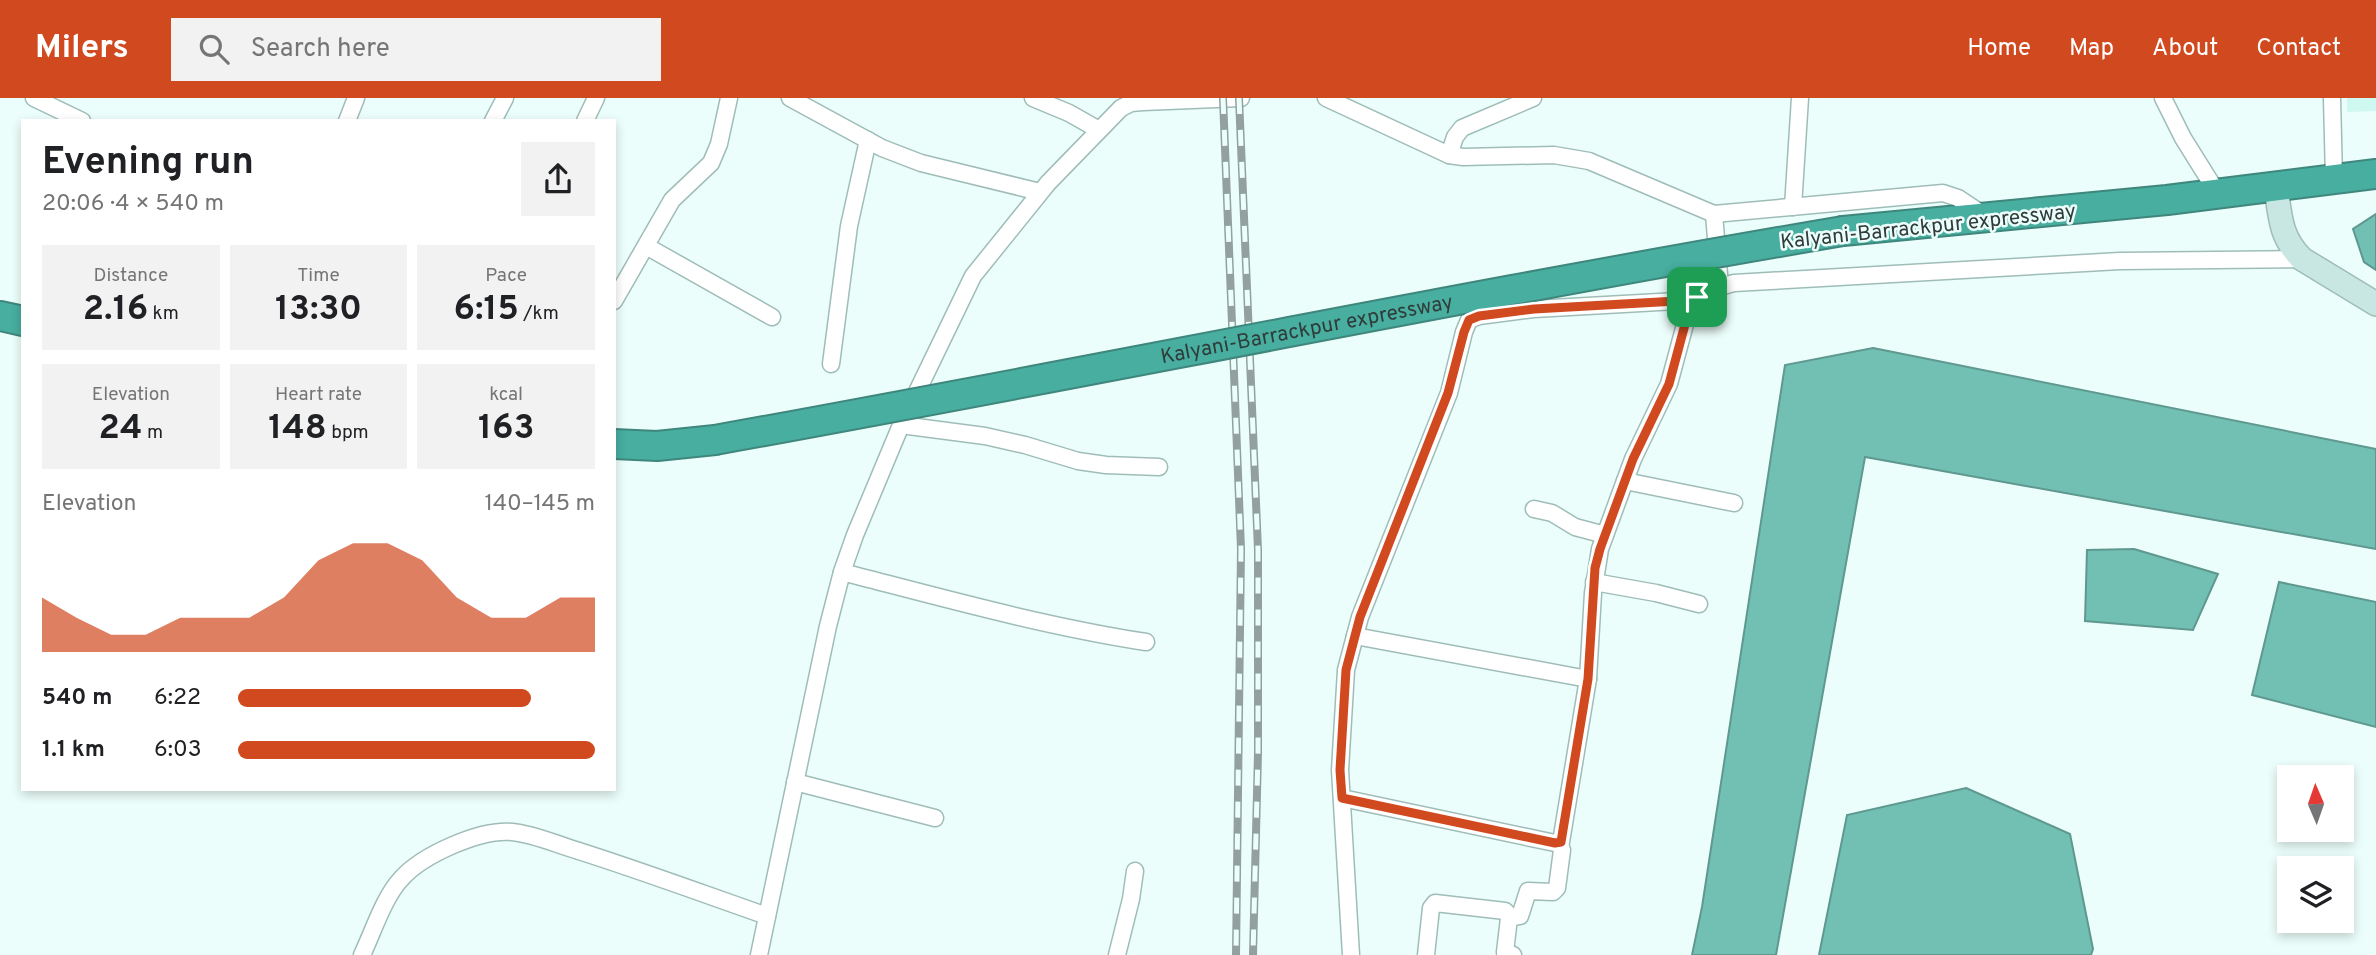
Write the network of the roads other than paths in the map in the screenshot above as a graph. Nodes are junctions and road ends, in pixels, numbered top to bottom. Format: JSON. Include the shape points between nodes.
{"nodes":[{"id":1,"x":34,"y":98,"type":"edge"},
{"id":2,"x":356,"y":98,"type":"edge"},
{"id":3,"x":505,"y":98,"type":"edge"},
{"id":4,"x":596,"y":98,"type":"edge"},
{"id":5,"x":729,"y":98,"type":"edge"},
{"id":6,"x":790,"y":98,"type":"edge"},
{"id":7,"x":1032,"y":98,"type":"edge"},
{"id":8,"x":1241,"y":98,"type":"edge"},
{"id":9,"x":1326,"y":98,"type":"edge"},
{"id":10,"x":1533,"y":98,"type":"edge"},
{"id":11,"x":1800,"y":98,"type":"edge"},
{"id":12,"x":2163,"y":98,"type":"edge"},
{"id":13,"x":2332,"y":98,"type":"edge"},
{"id":14,"x":1143,"y":100,"type":"edge"},
{"id":15,"x":78,"y":119,"type":"edge"},
{"id":16,"x":348,"y":119,"type":"edge"},
{"id":17,"x":494,"y":119,"type":"edge"},
{"id":18,"x":587,"y":119,"type":"edge"},
{"id":19,"x":1100,"y":130,"type":"junction"},
{"id":20,"x":868,"y":140,"type":"junction"},
{"id":21,"x":1449,"y":155,"type":"junction"},
{"id":22,"x":2376,"y":174,"type":"edge"},
{"id":23,"x":2334,"y":179,"type":"junction"},
{"id":24,"x":2276,"y":187,"type":"junction"},
{"id":25,"x":1040,"y":192,"type":"junction"},
{"id":26,"x":2218,"y":194,"type":"junction"},
{"id":27,"x":1793,"y":207,"type":"junction"},
{"id":28,"x":1714,"y":214,"type":"junction"},
{"id":29,"x":1988,"y":217,"type":"junction"},
{"id":30,"x":646,"y":246,"type":"junction"},
{"id":31,"x":2302,"y":259,"type":"junction"},
{"id":32,"x":1720,"y":286,"type":"junction"},
{"id":33,"x":1697,"y":297,"type":"junction"},
{"id":34,"x":616,"y":298,"type":"edge"},
{"id":35,"x":2376,"y":304,"type":"edge"},
{"id":36,"x":0,"y":316,"type":"edge"},
{"id":37,"x":772,"y":317,"type":"dead end"},
{"id":38,"x":21,"y":321,"type":"edge"},
{"id":39,"x":831,"y":364,"type":"dead end"},
{"id":40,"x":901,"y":425,"type":"junction"},
{"id":41,"x":616,"y":444,"type":"edge"},
{"id":42,"x":1159,"y":467,"type":"dead end"},
{"id":43,"x":1625,"y":481,"type":"junction"},
{"id":44,"x":1734,"y":503,"type":"dead end"},
{"id":45,"x":1534,"y":509,"type":"dead end"},
{"id":46,"x":1605,"y":535,"type":"junction"},
{"id":47,"x":842,"y":572,"type":"junction"},
{"id":48,"x":1594,"y":582,"type":"junction"},
{"id":49,"x":1699,"y":604,"type":"dead end"},
{"id":50,"x":1355,"y":636,"type":"junction"},
{"id":51,"x":1146,"y":642,"type":"dead end"},
{"id":52,"x":1588,"y":679,"type":"junction"},
{"id":53,"x":795,"y":782,"type":"junction"},
{"id":54,"x":1342,"y":798,"type":"junction"},
{"id":55,"x":935,"y":818,"type":"dead end"},
{"id":56,"x":1559,"y":842,"type":"junction"},
{"id":57,"x":1135,"y":871,"type":"dead end"},
{"id":58,"x":766,"y":916,"type":"junction"},
{"id":59,"x":1511,"y":917,"type":"junction"},
{"id":60,"x":362,"y":955,"type":"edge"},
{"id":61,"x":759,"y":955,"type":"edge"},
{"id":62,"x":1117,"y":955,"type":"edge"},
{"id":63,"x":1351,"y":955,"type":"edge"},
{"id":64,"x":1426,"y":955,"type":"edge"},
{"id":65,"x":1513,"y":955,"type":"edge"}],
"edges":[{"from":1,"to":15,"type":"street"},
{"from":2,"to":16,"type":"street"},
{"from":3,"to":17,"type":"street"},
{"from":4,"to":18,"type":"street"},
{"from":5,"to":30,"type":"street","via":[[711,163],[672,200]]},
{"from":6,"to":20,"type":"street"},
{"from":7,"to":19,"type":"street"},
{"from":8,"to":14,"type":"street"},
{"from":9,"to":21,"type":"street"},
{"from":10,"to":21,"type":"street","via":[[1462,128]]},
{"from":11,"to":27,"type":"street"},
{"from":12,"to":26,"type":"street"},
{"from":13,"to":23,"type":"street"},
{"from":14,"to":19,"type":"street","via":[[1121,108]]},
{"from":19,"to":25,"type":"street"},
{"from":20,"to":25,"type":"street","via":[[921,163]]},
{"from":20,"to":39,"type":"street","via":[[849,226]]},
{"from":21,"to":28,"type":"street","via":[[1570,157]]},
{"from":22,"to":23,"type":"highway","name":"Kalyani-Barrackpur expressway"},
{"from":23,"to":24,"type":"highway","name":"Kalyani-Barrackpur expressway"},
{"from":24,"to":26,"type":"highway","name":"Kalyani-Barrackpur expressway"},
{"from":24,"to":31,"type":"street","via":[[2282,230]]},
{"from":25,"to":40,"type":"street","via":[[973,276]]},
{"from":26,"to":29,"type":"highway","name":"Kalyani-Barrackpur expressway"},
{"from":27,"to":28,"type":"street"},
{"from":27,"to":29,"type":"street","via":[[1943,193]]},
{"from":28,"to":32,"type":"street"},
{"from":29,"to":41,"type":"highway","name":"Kalyani-Barrackpur expressway","bridge":true,"via":[[1843,231],[715,440],[657,446]]},
{"from":30,"to":34,"type":"street"},
{"from":30,"to":37,"type":"street"},
{"from":31,"to":32,"type":"street","via":[[2120,261]]},
{"from":31,"to":35,"type":"street"},
{"from":32,"to":33,"type":"street"},
{"from":33,"to":43,"type":"street","via":[[1669,384]]},
{"from":33,"to":50,"type":"street","via":[[1534,309],[1469,320],[1448,393]]},
{"from":36,"to":38,"type":"highway"},
{"from":40,"to":42,"type":"street","via":[[998,439],[1106,466]]},
{"from":40,"to":47,"type":"street"},
{"from":43,"to":44,"type":"street"},
{"from":43,"to":46,"type":"street"},
{"from":45,"to":46,"type":"street"},
{"from":46,"to":48,"type":"street"},
{"from":47,"to":51,"type":"street","via":[[1021,618]]},
{"from":47,"to":53,"type":"street"},
{"from":48,"to":49,"type":"street"},
{"from":48,"to":52,"type":"street"},
{"from":50,"to":52,"type":"street"},
{"from":50,"to":54,"type":"street","via":[[1346,670]]},
{"from":52,"to":56,"type":"street"},
{"from":53,"to":55,"type":"street"},
{"from":53,"to":58,"type":"street"},
{"from":54,"to":56,"type":"street"},
{"from":54,"to":63,"type":"street"},
{"from":56,"to":59,"type":"street","via":[[1557,888],[1553,892],[1528,891],[1522,914]]},
{"from":57,"to":62,"type":"street"},
{"from":58,"to":60,"type":"street","via":[[533,837],[495,832],[422,860],[407,872],[391,894]]},
{"from":58,"to":61,"type":"street"},
{"from":59,"to":64,"type":"street","via":[[1505,911],[1435,902]]},
{"from":59,"to":65,"type":"street","via":[[1506,952]]}]}
